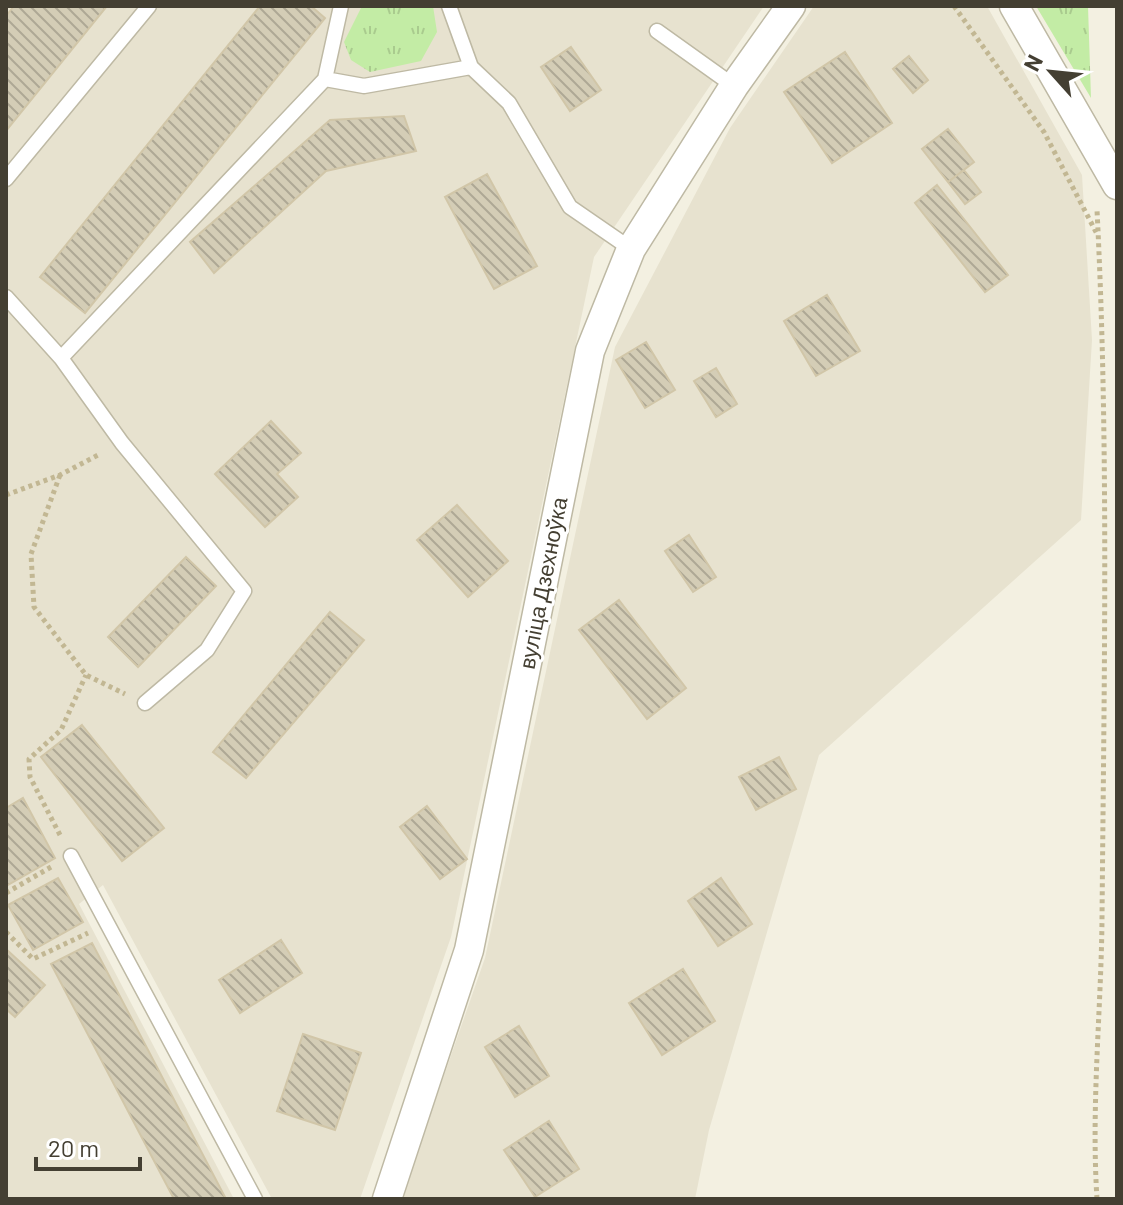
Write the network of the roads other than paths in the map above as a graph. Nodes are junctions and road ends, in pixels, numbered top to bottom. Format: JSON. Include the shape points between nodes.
{"nodes":[{"id":1,"x":149,"y":6,"type":"edge"},
{"id":2,"x":341,"y":6,"type":"edge"},
{"id":3,"x":449,"y":6,"type":"edge"},
{"id":4,"x":791,"y":6,"type":"edge"},
{"id":5,"x":1014,"y":6,"type":"edge"},
{"id":6,"x":657,"y":31,"type":"dead end"},
{"id":7,"x":471,"y":67,"type":"junction"},
{"id":8,"x":325,"y":79,"type":"junction"},
{"id":9,"x":734,"y":86,"type":"junction"},
{"id":10,"x":6,"y":179,"type":"edge"},
{"id":11,"x":1117,"y":185,"type":"edge"},
{"id":12,"x":631,"y":249,"type":"junction"},
{"id":13,"x":6,"y":297,"type":"edge"},
{"id":14,"x":61,"y":358,"type":"junction"},
{"id":15,"x":145,"y":703,"type":"road end"},
{"id":16,"x":71,"y":856,"type":"road end"},
{"id":17,"x":255,"y":1199,"type":"edge"},
{"id":18,"x":387,"y":1199,"type":"edge"}],
"edges":[{"from":1,"to":10,"type":"lane"},
{"from":2,"to":8,"type":"lane"},
{"from":3,"to":7,"type":"lane"},
{"from":4,"to":9,"type":"street","name":"вуліца Дзехноўка"},
{"from":5,"to":11,"type":"street"},
{"from":6,"to":9,"type":"lane"},
{"from":7,"to":8,"type":"lane","via":[[364,86]]},
{"from":7,"to":12,"type":"lane","via":[[509,103],[570,207]]},
{"from":8,"to":14,"type":"lane"},
{"from":9,"to":12,"type":"street","name":"вуліца Дзехноўка"},
{"from":12,"to":18,"type":"street","name":"вуліца Дзехноўка","via":[[590,351],[469,950]]},
{"from":13,"to":14,"type":"lane"},
{"from":14,"to":15,"type":"lane","via":[[122,443],[244,591],[207,650]]},
{"from":16,"to":17,"type":"lane"}]}
